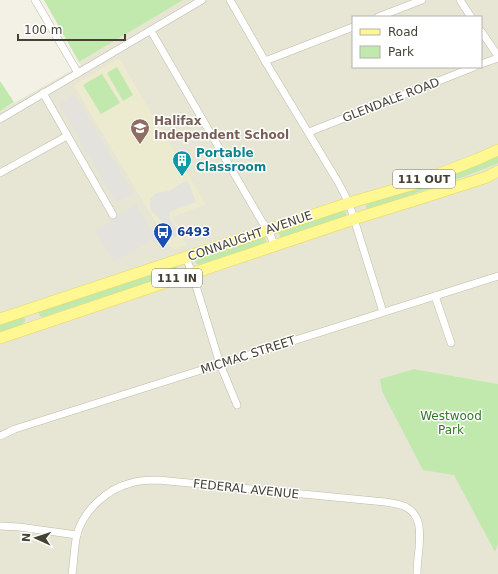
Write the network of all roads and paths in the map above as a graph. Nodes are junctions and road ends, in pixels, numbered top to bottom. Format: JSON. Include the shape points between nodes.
{"nodes":[{"id":1,"x":35,"y":0,"type":"edge"},
{"id":2,"x":202,"y":0,"type":"edge"},
{"id":3,"x":230,"y":0,"type":"edge"},
{"id":4,"x":422,"y":0,"type":"edge"},
{"id":5,"x":460,"y":0,"type":"edge"},
{"id":6,"x":381,"y":16,"type":"edge"},
{"id":7,"x":471,"y":16,"type":"edge"},
{"id":8,"x":352,"y":27,"type":"edge"},
{"id":9,"x":151,"y":31,"type":"junction"},
{"id":10,"x":482,"y":33,"type":"edge"},
{"id":11,"x":498,"y":57,"type":"edge"},
{"id":12,"x":265,"y":61,"type":"junction"},
{"id":13,"x":482,"y":64,"type":"edge"},
{"id":14,"x":471,"y":68,"type":"edge"},
{"id":15,"x":78,"y":73,"type":"junction"},
{"id":16,"x":43,"y":93,"type":"junction"},
{"id":17,"x":0,"y":119,"type":"edge"},
{"id":18,"x":309,"y":132,"type":"junction"},
{"id":19,"x":67,"y":136,"type":"junction"},
{"id":20,"x":498,"y":150,"type":"edge"},
{"id":21,"x":498,"y":171,"type":"edge"},
{"id":22,"x":0,"y":173,"type":"edge"},
{"id":23,"x":349,"y":203,"type":"junction"},
{"id":24,"x":113,"y":215,"type":"dead end"},
{"id":25,"x":354,"y":219,"type":"junction"},
{"id":26,"x":268,"y":230,"type":"junction"},
{"id":27,"x":275,"y":246,"type":"junction"},
{"id":28,"x":186,"y":258,"type":"junction"},
{"id":29,"x":192,"y":273,"type":"junction"},
{"id":30,"x":498,"y":276,"type":"edge"},
{"id":31,"x":435,"y":296,"type":"junction"},
{"id":32,"x":30,"y":309,"type":"junction"},
{"id":33,"x":383,"y":312,"type":"junction"},
{"id":34,"x":0,"y":319,"type":"edge"},
{"id":35,"x":36,"y":326,"type":"junction"},
{"id":36,"x":0,"y":338,"type":"edge"},
{"id":37,"x":451,"y":343,"type":"dead end"},
{"id":38,"x":220,"y":364,"type":"junction"},
{"id":39,"x":237,"y":405,"type":"dead end"},
{"id":40,"x":0,"y":436,"type":"edge"},
{"id":41,"x":0,"y":526,"type":"edge"},
{"id":42,"x":77,"y":535,"type":"junction"},
{"id":43,"x":72,"y":574,"type":"edge"},
{"id":44,"x":417,"y":574,"type":"edge"}],
"edges":[{"from":1,"to":15,"type":"street"},
{"from":2,"to":9,"type":"street"},
{"from":3,"to":12,"type":"street"},
{"from":4,"to":6,"type":"street"},
{"from":5,"to":7,"type":"street"},
{"from":8,"to":12,"type":"street"},
{"from":9,"to":15,"type":"street"},
{"from":9,"to":26,"type":"street"},
{"from":10,"to":11,"type":"street"},
{"from":11,"to":13,"type":"street"},
{"from":12,"to":18,"type":"street"},
{"from":14,"to":18,"type":"street","name":"GLENDALE ROAD"},
{"from":15,"to":16,"type":"street"},
{"from":16,"to":17,"type":"street"},
{"from":16,"to":19,"type":"street"},
{"from":18,"to":23,"type":"street"},
{"from":19,"to":22,"type":"street"},
{"from":19,"to":24,"type":"street"},
{"from":20,"to":23,"type":"main road","name":"CONNAUGHT AVENUE","number":"111 OUT","via":[[411,185]]},
{"from":21,"to":25,"type":"main road","name":"CONNAUGHT AVENUE","number":"111 IN","via":[[487,177]]},
{"from":23,"to":25,"type":"street"},
{"from":23,"to":26,"type":"main road","name":"CONNAUGHT AVENUE","number":"111 OUT"},
{"from":25,"to":27,"type":"main road","name":"CONNAUGHT AVENUE","number":"111 IN"},
{"from":25,"to":33,"type":"street"},
{"from":26,"to":27,"type":"street"},
{"from":26,"to":28,"type":"main road","name":"CONNAUGHT AVENUE","number":"111 OUT"},
{"from":27,"to":29,"type":"main road","name":"CONNAUGHT AVENUE","number":"111 IN"},
{"from":28,"to":29,"type":"street"},
{"from":28,"to":32,"type":"main road","name":"CONNAUGHT AVENUE","number":"111 OUT"},
{"from":29,"to":35,"type":"main road","name":"CONNAUGHT AVENUE","number":"111 IN"},
{"from":29,"to":38,"type":"street"},
{"from":30,"to":31,"type":"street","name":"MICMAC STREET"},
{"from":31,"to":33,"type":"street","name":"MICMAC STREET"},
{"from":31,"to":37,"type":"street"},
{"from":32,"to":34,"type":"main road","name":"CONNAUGHT AVENUE","number":"111 OUT"},
{"from":32,"to":35,"type":"main road"},
{"from":33,"to":38,"type":"street","name":"MICMAC STREET"},
{"from":35,"to":36,"type":"main road","name":"CONNAUGHT AVENUE","number":"111 IN"},
{"from":38,"to":39,"type":"street"},
{"from":38,"to":40,"type":"street","name":"MICMAC STREET"},
{"from":41,"to":42,"type":"street"},
{"from":42,"to":43,"type":"street","name":"FEDERAL AVENUE"},
{"from":42,"to":44,"type":"street","name":"FEDERAL AVENUE","via":[[90,510],[102,497],[131,482],[158,480],[385,502],[406,507],[417,519],[420,529]]}]}
